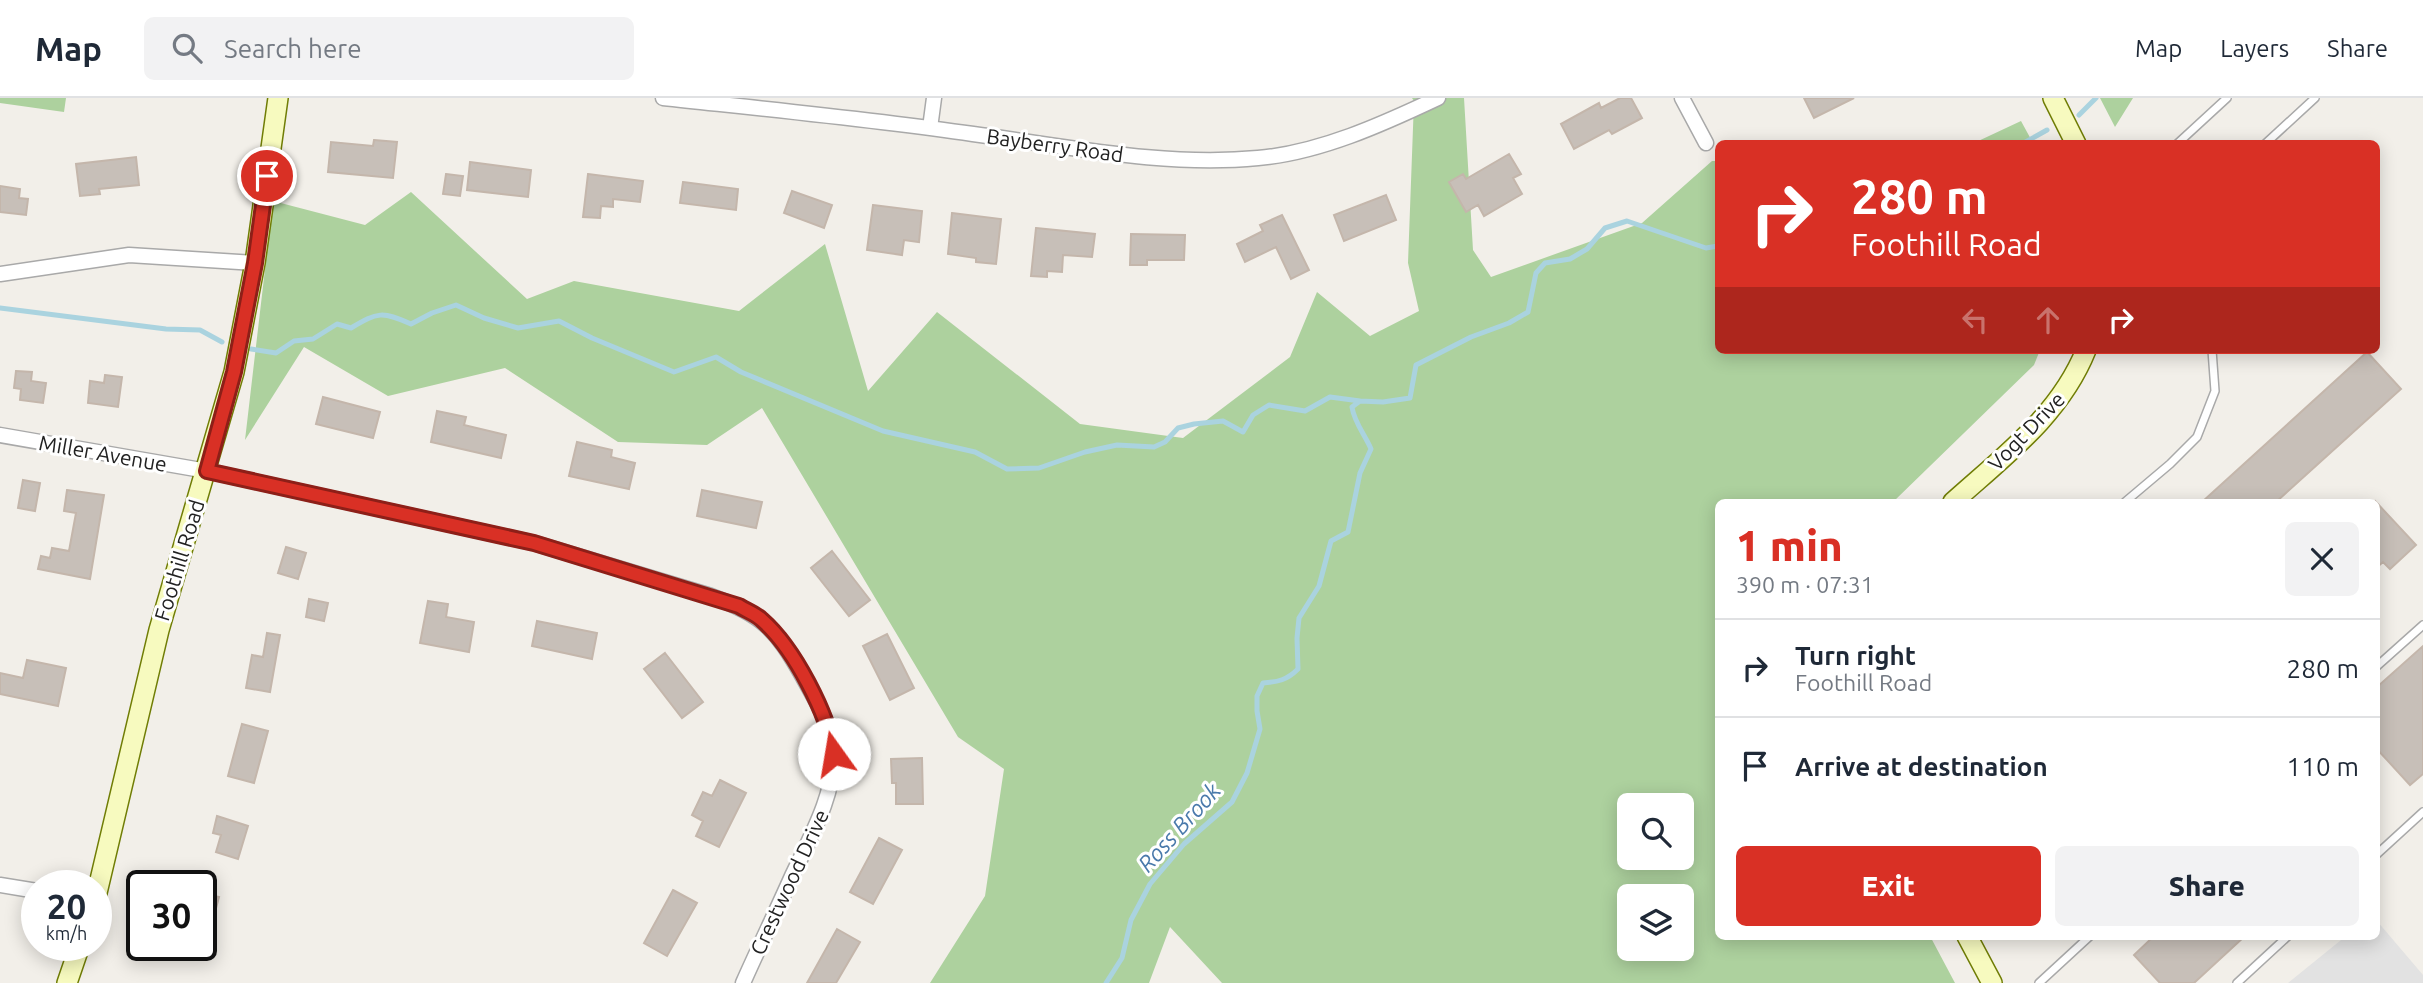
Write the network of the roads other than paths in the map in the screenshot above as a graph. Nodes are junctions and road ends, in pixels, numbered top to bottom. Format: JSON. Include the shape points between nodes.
{"nodes":[{"id":1,"x":278,"y":98,"type":"edge"},
{"id":2,"x":663,"y":98,"type":"edge"},
{"id":3,"x":934,"y":98,"type":"edge"},
{"id":4,"x":1438,"y":98,"type":"edge"},
{"id":5,"x":1682,"y":98,"type":"edge"},
{"id":6,"x":2053,"y":98,"type":"edge"},
{"id":7,"x":2227,"y":98,"type":"edge"},
{"id":8,"x":2315,"y":98,"type":"edge"},
{"id":9,"x":930,"y":128,"type":"junction"},
{"id":10,"x":2074,"y":140,"type":"edge"},
{"id":11,"x":2181,"y":140,"type":"edge"},
{"id":12,"x":2269,"y":140,"type":"edge"},
{"id":13,"x":1706,"y":143,"type":"dead end"},
{"id":14,"x":255,"y":263,"type":"junction"},
{"id":15,"x":0,"y":274,"type":"edge"},
{"id":16,"x":2085,"y":354,"type":"edge"},
{"id":17,"x":2212,"y":354,"type":"edge"},
{"id":18,"x":0,"y":435,"type":"edge"},
{"id":19,"x":207,"y":471,"type":"junction"},
{"id":20,"x":1956,"y":499,"type":"edge"},
{"id":21,"x":2129,"y":499,"type":"edge"},
{"id":22,"x":2423,"y":625,"type":"edge"},
{"id":23,"x":2380,"y":663,"type":"edge"},
{"id":24,"x":2423,"y":812,"type":"edge"},
{"id":25,"x":2380,"y":851,"type":"edge"},
{"id":26,"x":102,"y":870,"type":"edge"},
{"id":27,"x":0,"y":885,"type":"edge"},
{"id":28,"x":21,"y":888,"type":"edge"},
{"id":29,"x":1968,"y":940,"type":"edge"},
{"id":30,"x":2086,"y":940,"type":"edge"},
{"id":31,"x":2284,"y":940,"type":"edge"},
{"id":32,"x":75,"y":961,"type":"edge"},
{"id":33,"x":67,"y":983,"type":"edge"},
{"id":34,"x":743,"y":983,"type":"edge"},
{"id":35,"x":1992,"y":983,"type":"edge"},
{"id":36,"x":2039,"y":983,"type":"edge"},
{"id":37,"x":2237,"y":983,"type":"edge"}],
"edges":[{"from":1,"to":14,"type":"street","name":"Foothill Road"},
{"from":2,"to":9,"type":"street","name":"Bayberry Road"},
{"from":3,"to":9,"type":"street"},
{"from":4,"to":9,"type":"street","name":"Bayberry Road","via":[[1349,136],[1260,158],[1175,161]]},
{"from":5,"to":13,"type":"street"},
{"from":6,"to":10,"type":"street"},
{"from":7,"to":11,"type":"lane"},
{"from":8,"to":12,"type":"lane"},
{"from":14,"to":15,"type":"street","via":[[129,255]]},
{"from":14,"to":19,"type":"street","name":"Foothill Road","via":[[234,372]]},
{"from":16,"to":20,"type":"street","name":"Vogt Drive","via":[[2076,377],[2055,407]]},
{"from":17,"to":21,"type":"lane","via":[[2215,391],[2197,437]]},
{"from":18,"to":19,"type":"street","name":"Miller Avenue"},
{"from":19,"to":26,"type":"street","name":"Foothill Road","via":[[159,630]]},
{"from":19,"to":34,"type":"street","name":"Crestwood Drive","via":[[534,543],[710,596],[761,619],[789,653],[821,709],[834,754],[826,802]]},
{"from":22,"to":23,"type":"lane"},
{"from":24,"to":25,"type":"lane"},
{"from":27,"to":28,"type":"street"},
{"from":29,"to":35,"type":"street"},
{"from":30,"to":36,"type":"lane"},
{"from":31,"to":37,"type":"lane"},
{"from":32,"to":33,"type":"street"}]}
